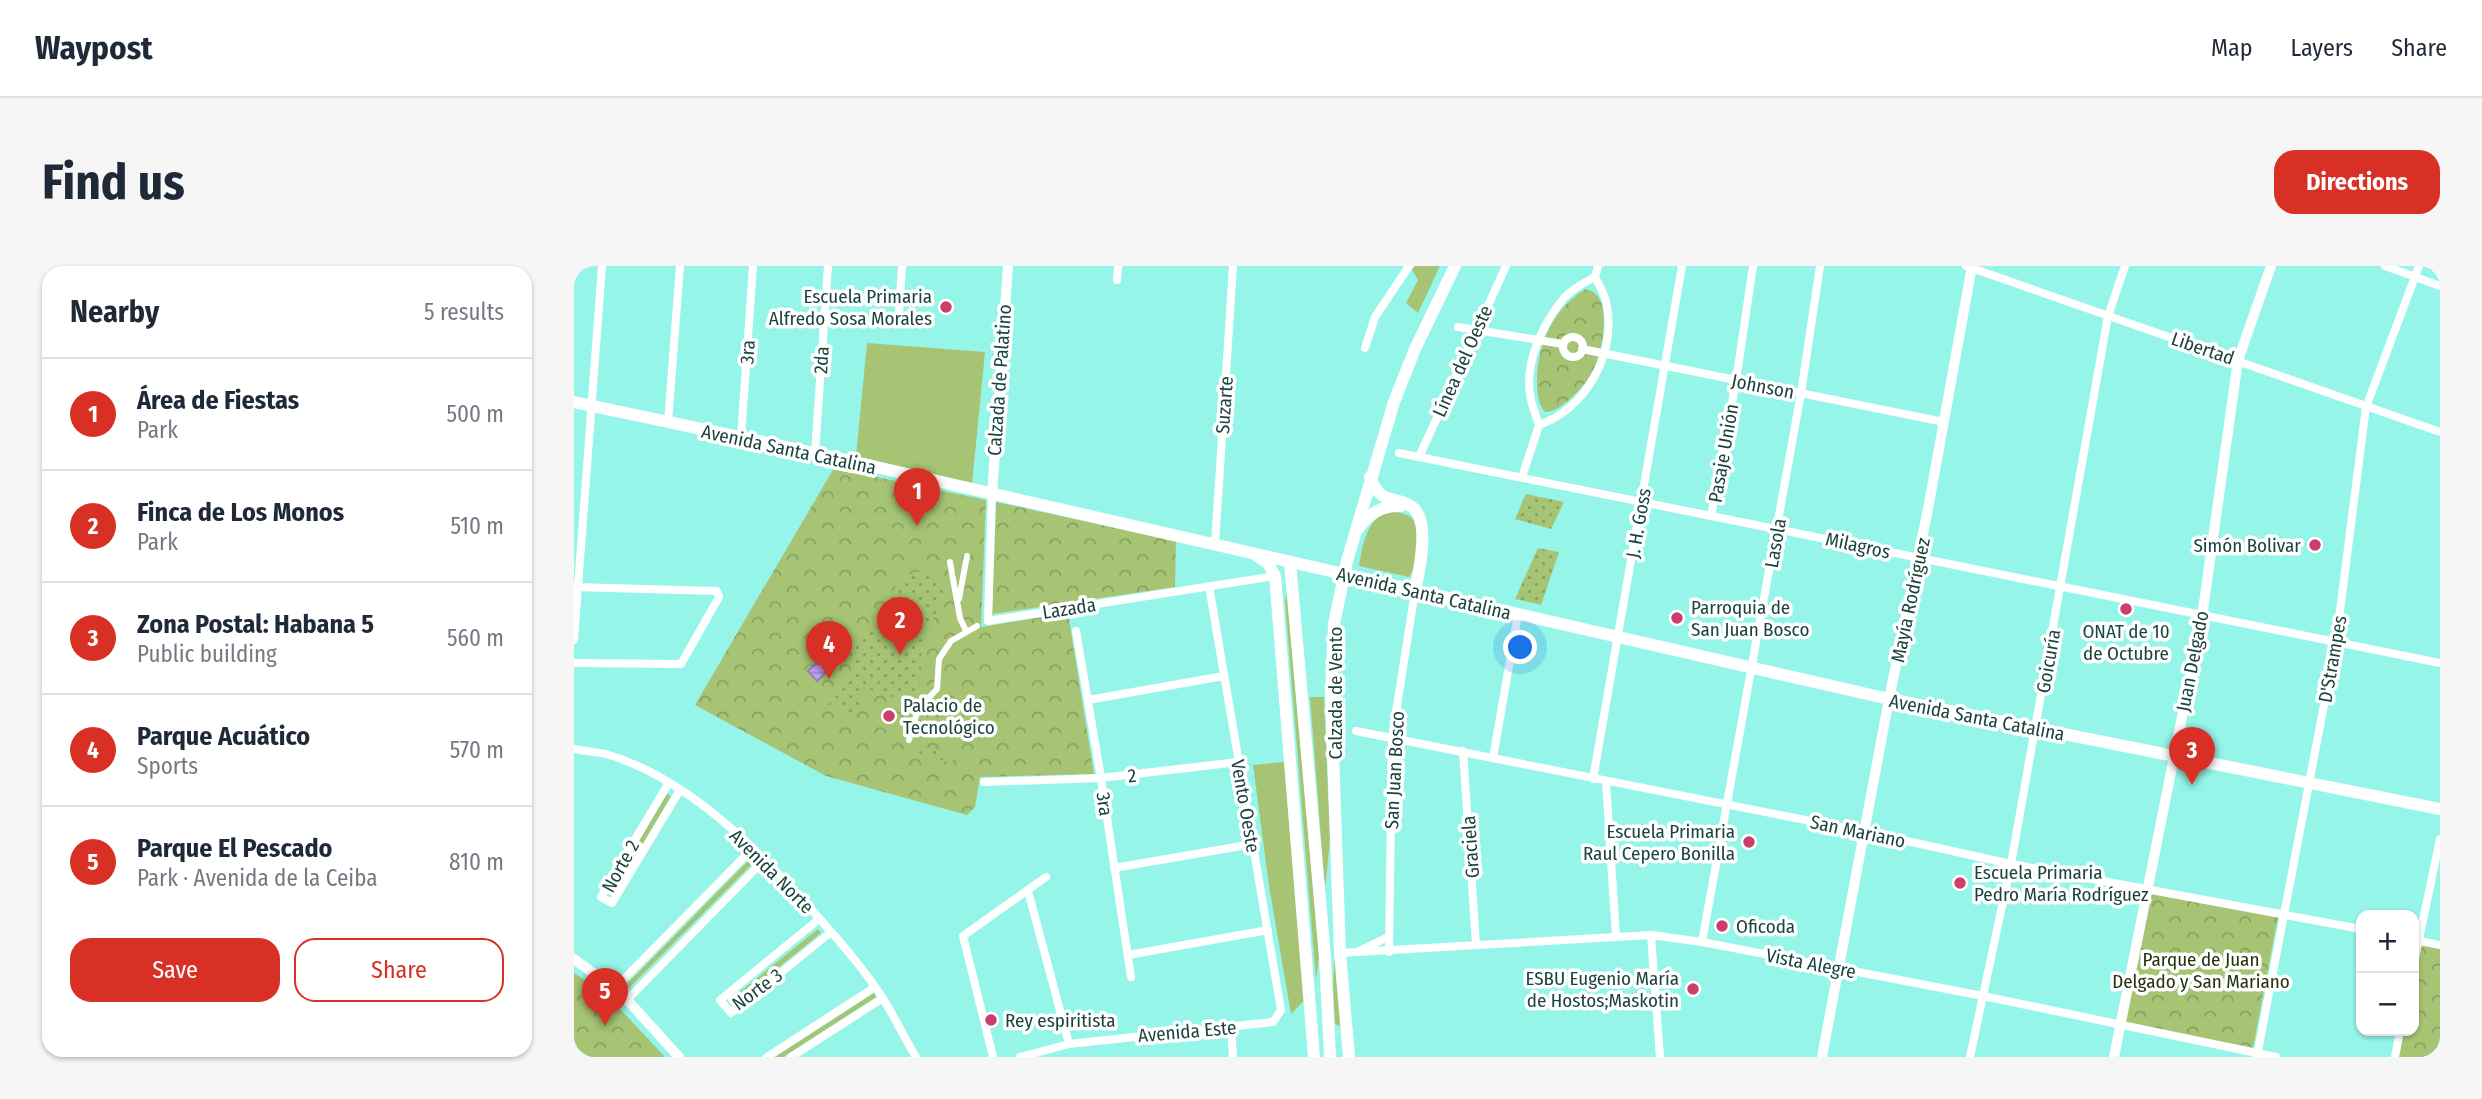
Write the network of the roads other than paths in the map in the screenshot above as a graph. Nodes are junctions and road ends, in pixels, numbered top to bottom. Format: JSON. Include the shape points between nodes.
{"nodes":[{"id":1,"x":602,"y":266,"type":"edge"},
{"id":2,"x":680,"y":266,"type":"edge"},
{"id":3,"x":753,"y":266,"type":"edge"},
{"id":4,"x":828,"y":266,"type":"edge"},
{"id":5,"x":902,"y":266,"type":"edge"},
{"id":6,"x":1008,"y":266,"type":"edge"},
{"id":7,"x":1118,"y":266,"type":"edge"},
{"id":8,"x":1233,"y":266,"type":"edge"},
{"id":9,"x":1409,"y":266,"type":"edge"},
{"id":10,"x":1455,"y":266,"type":"edge"},
{"id":11,"x":1506,"y":266,"type":"edge"},
{"id":12,"x":1598,"y":266,"type":"edge"},
{"id":13,"x":1682,"y":266,"type":"edge"},
{"id":14,"x":1753,"y":266,"type":"edge"},
{"id":15,"x":1820,"y":266,"type":"edge"},
{"id":16,"x":2125,"y":266,"type":"edge"},
{"id":17,"x":2271,"y":266,"type":"edge"},
{"id":18,"x":2385,"y":266,"type":"edge"},
{"id":19,"x":2419,"y":266,"type":"edge"},
{"id":20,"x":1970,"y":267,"type":"edge"},
{"id":21,"x":1595,"y":277,"type":"junction"},
{"id":22,"x":2416,"y":277,"type":"junction"},
{"id":23,"x":1117,"y":280,"type":"dead end"},
{"id":24,"x":2440,"y":286,"type":"edge"},
{"id":25,"x":899,"y":313,"type":"dead end"},
{"id":26,"x":2108,"y":316,"type":"junction"},
{"id":27,"x":1458,"y":327,"type":"dead end"},
{"id":28,"x":1476,"y":330,"type":"junction"},
{"id":29,"x":1539,"y":340,"type":"junction"},
{"id":30,"x":1563,"y":344,"type":"junction"},
{"id":31,"x":1365,"y":348,"type":"dead end"},
{"id":32,"x":1582,"y":349,"type":"junction"},
{"id":33,"x":1604,"y":353,"type":"junction"},
{"id":34,"x":2238,"y":360,"type":"junction"},
{"id":35,"x":1665,"y":366,"type":"junction"},
{"id":36,"x":1736,"y":381,"type":"junction"},
{"id":37,"x":1801,"y":393,"type":"junction"},
{"id":38,"x":574,"y":402,"type":"edge"},
{"id":39,"x":590,"y":406,"type":"junction"},
{"id":40,"x":2366,"y":407,"type":"junction"},
{"id":41,"x":668,"y":422,"type":"junction"},
{"id":42,"x":1944,"y":422,"type":"junction"},
{"id":43,"x":1539,"y":425,"type":"junction"},
{"id":44,"x":2440,"y":432,"type":"edge"},
{"id":45,"x":741,"y":438,"type":"junction"},
{"id":46,"x":815,"y":453,"type":"junction"},
{"id":47,"x":1399,"y":453,"type":"dead end"},
{"id":48,"x":1419,"y":457,"type":"junction"},
{"id":49,"x":1370,"y":477,"type":"junction"},
{"id":50,"x":1522,"y":477,"type":"junction"},
{"id":51,"x":992,"y":495,"type":"junction"},
{"id":52,"x":1642,"y":503,"type":"junction"},
{"id":53,"x":1712,"y":516,"type":"junction"},
{"id":54,"x":1421,"y":525,"type":"junction"},
{"id":55,"x":1777,"y":529,"type":"junction"},
{"id":56,"x":1354,"y":535,"type":"junction"},
{"id":57,"x":1215,"y":544,"type":"junction"},
{"id":58,"x":1253,"y":553,"type":"junction"},
{"id":59,"x":967,"y":556,"type":"dead end"},
{"id":60,"x":1918,"y":558,"type":"junction"},
{"id":61,"x":950,"y":562,"type":"dead end"},
{"id":62,"x":1290,"y":562,"type":"junction"},
{"id":63,"x":1275,"y":576,"type":"junction"},
{"id":64,"x":1209,"y":586,"type":"junction"},
{"id":65,"x":576,"y":587,"type":"edge"},
{"id":66,"x":2062,"y":588,"type":"junction"},
{"id":67,"x":1415,"y":591,"type":"junction"},
{"id":68,"x":958,"y":602,"type":"junction"},
{"id":69,"x":1518,"y":614,"type":"junction"},
{"id":70,"x":2202,"y":617,"type":"junction"},
{"id":71,"x":976,"y":626,"type":"dead end"},
{"id":72,"x":966,"y":631,"type":"junction"},
{"id":73,"x":1076,"y":631,"type":"dead end"},
{"id":74,"x":1618,"y":637,"type":"junction"},
{"id":75,"x":574,"y":640,"type":"edge"},
{"id":76,"x":2336,"y":642,"type":"junction"},
{"id":77,"x":574,"y":663,"type":"edge"},
{"id":78,"x":2440,"y":663,"type":"edge"},
{"id":79,"x":1751,"y":668,"type":"junction"},
{"id":80,"x":1224,"y":676,"type":"junction"},
{"id":81,"x":937,"y":688,"type":"junction"},
{"id":82,"x":947,"y":691,"type":"dead end"},
{"id":83,"x":1889,"y":699,"type":"junction"},
{"id":84,"x":1088,"y":700,"type":"junction"},
{"id":85,"x":2035,"y":729,"type":"junction"},
{"id":86,"x":1356,"y":731,"type":"dead end"},
{"id":87,"x":1392,"y":737,"type":"junction"},
{"id":88,"x":909,"y":740,"type":"dead end"},
{"id":89,"x":574,"y":749,"type":"edge"},
{"id":90,"x":1463,"y":751,"type":"junction"},
{"id":91,"x":2172,"y":757,"type":"junction"},
{"id":92,"x":1493,"y":758,"type":"junction"},
{"id":93,"x":1238,"y":762,"type":"junction"},
{"id":94,"x":1101,"y":778,"type":"junction"},
{"id":95,"x":1593,"y":779,"type":"junction"},
{"id":96,"x":984,"y":782,"type":"dead end"},
{"id":97,"x":1606,"y":782,"type":"junction"},
{"id":98,"x":668,"y":783,"type":"junction"},
{"id":99,"x":2308,"y":784,"type":"junction"},
{"id":100,"x":680,"y":790,"type":"junction"},
{"id":101,"x":1727,"y":804,"type":"junction"},
{"id":102,"x":2440,"y":809,"type":"edge"},
{"id":103,"x":1866,"y":832,"type":"junction"},
{"id":104,"x":2440,"y":839,"type":"edge"},
{"id":105,"x":1253,"y":844,"type":"junction"},
{"id":106,"x":1338,"y":845,"type":"junction"},
{"id":107,"x":753,"y":848,"type":"junction"},
{"id":108,"x":765,"y":859,"type":"junction"},
{"id":109,"x":2011,"y":864,"type":"junction"},
{"id":110,"x":1114,"y":868,"type":"junction"},
{"id":111,"x":1046,"y":877,"type":"dead end"},
{"id":112,"x":2148,"y":888,"type":"junction"},
{"id":113,"x":1028,"y":891,"type":"junction"},
{"id":114,"x":2286,"y":914,"type":"junction"},
{"id":115,"x":819,"y":919,"type":"junction"},
{"id":116,"x":2419,"y":927,"type":"edge"},
{"id":117,"x":2356,"y":928,"type":"edge"},
{"id":118,"x":1268,"y":930,"type":"junction"},
{"id":119,"x":831,"y":932,"type":"junction"},
{"id":120,"x":1651,"y":935,"type":"junction"},
{"id":121,"x":1616,"y":936,"type":"junction"},
{"id":122,"x":1388,"y":937,"type":"junction"},
{"id":123,"x":2419,"y":941,"type":"edge"},
{"id":124,"x":1702,"y":942,"type":"junction"},
{"id":125,"x":1476,"y":944,"type":"junction"},
{"id":126,"x":2440,"y":945,"type":"edge"},
{"id":127,"x":1389,"y":952,"type":"junction"},
{"id":128,"x":1340,"y":953,"type":"junction"},
{"id":129,"x":1356,"y":953,"type":"junction"},
{"id":130,"x":1128,"y":955,"type":"junction"},
{"id":131,"x":1325,"y":956,"type":"junction"},
{"id":132,"x":574,"y":959,"type":"edge"},
{"id":133,"x":1840,"y":969,"type":"junction"},
{"id":134,"x":1131,"y":977,"type":"dead end"},
{"id":135,"x":615,"y":988,"type":"junction"},
{"id":136,"x":875,"y":988,"type":"junction"},
{"id":137,"x":1983,"y":996,"type":"junction"},
{"id":138,"x":883,"y":998,"type":"junction"},
{"id":139,"x":627,"y":1000,"type":"junction"},
{"id":140,"x":1310,"y":1011,"type":"junction"},
{"id":141,"x":1273,"y":1022,"type":"joint"},
{"id":142,"x":2121,"y":1025,"type":"junction"},
{"id":143,"x":1231,"y":1027,"type":"junction"},
{"id":144,"x":2399,"y":1036,"type":"edge"},
{"id":145,"x":1069,"y":1044,"type":"junction"},
{"id":146,"x":2258,"y":1056,"type":"edge"},
{"id":147,"x":679,"y":1057,"type":"edge"},
{"id":148,"x":767,"y":1057,"type":"edge"},
{"id":149,"x":791,"y":1057,"type":"edge"},
{"id":150,"x":916,"y":1057,"type":"edge"},
{"id":151,"x":993,"y":1057,"type":"edge"},
{"id":152,"x":1020,"y":1057,"type":"edge"},
{"id":153,"x":1233,"y":1057,"type":"edge"},
{"id":154,"x":1314,"y":1057,"type":"edge"},
{"id":155,"x":1330,"y":1057,"type":"edge"},
{"id":156,"x":1349,"y":1057,"type":"edge"},
{"id":157,"x":1660,"y":1057,"type":"edge"},
{"id":158,"x":1822,"y":1057,"type":"edge"},
{"id":159,"x":1970,"y":1057,"type":"edge"},
{"id":160,"x":2114,"y":1057,"type":"edge"},
{"id":161,"x":2276,"y":1057,"type":"edge"},
{"id":162,"x":2395,"y":1057,"type":"edge"}],
"edges":[{"from":1,"to":39,"type":"street"},
{"from":2,"to":41,"type":"street"},
{"from":3,"to":45,"type":"street","name":"3ra"},
{"from":4,"to":46,"type":"street","name":"2da"},
{"from":5,"to":25,"type":"street"},
{"from":6,"to":51,"type":"street","name":"Calzada de Palatino"},
{"from":7,"to":23,"type":"street"},
{"from":8,"to":57,"type":"street","name":"Suzarte"},
{"from":9,"to":31,"type":"street","via":[[1376,317]]},
{"from":10,"to":49,"type":"main road","name":"Calzada de Vento","via":[[1415,349]]},
{"from":11,"to":28,"type":"street","name":"Línea del Oeste"},
{"from":12,"to":21,"type":"street"},
{"from":13,"to":35,"type":"street","name":"J. H. Goss"},
{"from":14,"to":36,"type":"street","name":"Pasaje Unión"},
{"from":15,"to":37,"type":"street","name":"Lasola"},
{"from":16,"to":26,"type":"street","name":"Goicuría"},
{"from":17,"to":34,"type":"street","name":"Juan Delgado"},
{"from":18,"to":22,"type":"street"},
{"from":19,"to":22,"type":"street","name":"D'Strampes"},
{"from":20,"to":26,"type":"street","name":"Libertad"},
{"from":20,"to":42,"type":"main road","name":"Mayía Rodríguez"},
{"from":21,"to":29,"type":"street","via":[[1564,298]]},
{"from":21,"to":33,"type":"street","via":[[1609,317]]},
{"from":22,"to":24,"type":"street"},
{"from":22,"to":40,"type":"street","name":"D'Strampes"},
{"from":26,"to":34,"type":"street","name":"Libertad"},
{"from":26,"to":66,"type":"street","name":"Goicuría"},
{"from":27,"to":28,"type":"street","name":"Johnson"},
{"from":28,"to":29,"type":"street","name":"Johnson"},
{"from":28,"to":48,"type":"street","name":"Línea del Oeste"},
{"from":29,"to":30,"type":"street","name":"Johnson"},
{"from":29,"to":43,"type":"street","via":[[1530,369],[1530,393]]},
{"from":30,"to":32,"type":"street","name":"Johnson","via":[[1576,337]]},
{"from":30,"to":32,"type":"street","name":"Johnson","via":[[1565,354],[1571,357]]},
{"from":32,"to":33,"type":"street","name":"Johnson"},
{"from":33,"to":35,"type":"street","name":"Johnson"},
{"from":33,"to":43,"type":"street","via":[[1583,393],[1559,415]]},
{"from":34,"to":40,"type":"street","name":"Libertad"},
{"from":34,"to":70,"type":"street","name":"Juan Delgado"},
{"from":35,"to":36,"type":"street","name":"Johnson"},
{"from":35,"to":52,"type":"street","name":"J. H. Goss"},
{"from":36,"to":37,"type":"street","name":"Johnson"},
{"from":36,"to":53,"type":"street","name":"Pasaje Unión"},
{"from":37,"to":42,"type":"street","name":"Johnson"},
{"from":37,"to":55,"type":"street","name":"Lasola"},
{"from":38,"to":39,"type":"main road","name":"Avenida Santa Catalina"},
{"from":39,"to":41,"type":"main road","name":"Avenida Santa Catalina"},
{"from":39,"to":65,"type":"street"},
{"from":40,"to":44,"type":"street","name":"Libertad"},
{"from":40,"to":76,"type":"street","name":"D'Strampes"},
{"from":41,"to":45,"type":"main road","name":"Avenida Santa Catalina"},
{"from":42,"to":60,"type":"main road","name":"Mayía Rodríguez"},
{"from":43,"to":50,"type":"street"},
{"from":45,"to":46,"type":"main road","name":"Avenida Santa Catalina"},
{"from":46,"to":51,"type":"main road","name":"Avenida Santa Catalina"},
{"from":47,"to":48,"type":"street","name":"Milagros"},
{"from":48,"to":50,"type":"street","name":"Milagros"},
{"from":49,"to":54,"type":"main road","via":[[1382,496],[1412,507]]},
{"from":49,"to":56,"type":"main road","name":"Calzada de Vento"},
{"from":50,"to":52,"type":"street","name":"Milagros"},
{"from":51,"to":57,"type":"main road","name":"Avenida Santa Catalina"},
{"from":51,"to":64,"type":"street","name":"Lazada","via":[[988,621]]},
{"from":52,"to":53,"type":"street","name":"Milagros"},
{"from":52,"to":74,"type":"street","name":"J. H. Goss"},
{"from":53,"to":55,"type":"street","name":"Milagros"},
{"from":54,"to":56,"type":"main road","via":[[1408,508],[1387,507],[1371,515]]},
{"from":54,"to":67,"type":"main road"},
{"from":55,"to":60,"type":"street","name":"Milagros"},
{"from":55,"to":79,"type":"street","name":"Lasola"},
{"from":56,"to":106,"type":"main road","name":"Calzada de Vento","via":[[1332,655]]},
{"from":57,"to":58,"type":"main road","name":"Avenida Santa Catalina"},
{"from":58,"to":62,"type":"main road","name":"Avenida Santa Catalina"},
{"from":58,"to":63,"type":"main road","via":[[1268,563]]},
{"from":59,"to":68,"type":"street"},
{"from":60,"to":66,"type":"street","name":"Milagros"},
{"from":60,"to":83,"type":"main road","name":"Mayía Rodríguez"},
{"from":61,"to":68,"type":"street"},
{"from":62,"to":63,"type":"main road"},
{"from":62,"to":67,"type":"main road","name":"Avenida Santa Catalina"},
{"from":62,"to":131,"type":"main road","name":"Calzada de Vento"},
{"from":63,"to":64,"type":"street","name":"Lazada"},
{"from":63,"to":140,"type":"main road"},
{"from":64,"to":80,"type":"street","name":"Vento Oeste"},
{"from":65,"to":75,"type":"street"},
{"from":65,"to":77,"type":"street","via":[[717,591],[719,597],[681,664]]},
{"from":66,"to":70,"type":"street","name":"Milagros"},
{"from":66,"to":85,"type":"street","name":"Goicuría"},
{"from":67,"to":69,"type":"main road","name":"Avenida Santa Catalina"},
{"from":67,"to":87,"type":"street","name":"San Juan Bosco"},
{"from":68,"to":72,"type":"street"},
{"from":69,"to":74,"type":"main road","name":"Avenida Santa Catalina"},
{"from":69,"to":92,"type":"street"},
{"from":70,"to":76,"type":"street","name":"Milagros"},
{"from":70,"to":91,"type":"street","name":"Juan Delgado"},
{"from":71,"to":72,"type":"street"},
{"from":72,"to":81,"type":"street","via":[[951,641],[939,659]]},
{"from":73,"to":84,"type":"street","name":"3ra"},
{"from":74,"to":79,"type":"main road","name":"Avenida Santa Catalina"},
{"from":74,"to":95,"type":"street","name":"J. H. Goss"},
{"from":76,"to":78,"type":"street","name":"Milagros"},
{"from":76,"to":99,"type":"street","name":"D'Strampes"},
{"from":79,"to":83,"type":"main road","name":"Avenida Santa Catalina"},
{"from":79,"to":101,"type":"street","name":"Lasola"},
{"from":80,"to":84,"type":"street"},
{"from":80,"to":93,"type":"street","name":"Vento Oeste"},
{"from":81,"to":82,"type":"street"},
{"from":81,"to":88,"type":"street","via":[[918,709]]},
{"from":83,"to":85,"type":"main road","name":"Avenida Santa Catalina"},
{"from":83,"to":103,"type":"main road","name":"Mayía Rodríguez"},
{"from":84,"to":94,"type":"street","name":"3ra"},
{"from":85,"to":91,"type":"main road","name":"Avenida Santa Catalina"},
{"from":85,"to":109,"type":"street","name":"Goicuría"},
{"from":86,"to":87,"type":"street","name":"San Mariano"},
{"from":87,"to":90,"type":"street","name":"San Mariano"},
{"from":87,"to":122,"type":"street","name":"San Juan Bosco"},
{"from":89,"to":98,"type":"street","name":"Avenida Norte","via":[[605,754]]},
{"from":90,"to":92,"type":"street","name":"San Mariano"},
{"from":90,"to":125,"type":"street","name":"Graciela"},
{"from":91,"to":99,"type":"main road","name":"Avenida Santa Catalina"},
{"from":91,"to":112,"type":"street","name":"Juan Delgado"},
{"from":92,"to":95,"type":"street","name":"San Mariano"},
{"from":93,"to":94,"type":"street","name":"2"},
{"from":93,"to":105,"type":"street","name":"Vento Oeste"},
{"from":94,"to":96,"type":"street","name":"2"},
{"from":94,"to":110,"type":"street","name":"3ra"},
{"from":95,"to":97,"type":"street","name":"San Mariano"},
{"from":97,"to":101,"type":"street","name":"San Mariano"},
{"from":97,"to":121,"type":"street"},
{"from":98,"to":100,"type":"street","name":"Avenida Norte"},
{"from":98,"to":100,"type":"street","name":"Norte 2","via":[[601,897],[612,903]]},
{"from":99,"to":102,"type":"main road","name":"Avenida Santa Catalina"},
{"from":99,"to":114,"type":"street","name":"D'Strampes"},
{"from":100,"to":107,"type":"street","name":"Avenida Norte"},
{"from":101,"to":103,"type":"street","name":"San Mariano"},
{"from":101,"to":124,"type":"street","name":"Lasola"},
{"from":103,"to":109,"type":"street","name":"San Mariano"},
{"from":103,"to":133,"type":"main road","name":"Mayía Rodríguez"},
{"from":104,"to":116,"type":"street"},
{"from":105,"to":110,"type":"street"},
{"from":105,"to":118,"type":"street","name":"Vento Oeste"},
{"from":106,"to":128,"type":"main road","name":"Calzada de Vento"},
{"from":106,"to":131,"type":"main road"},
{"from":107,"to":108,"type":"street","name":"Avenida Norte"},
{"from":107,"to":135,"type":"street"},
{"from":108,"to":115,"type":"street","name":"Avenida Norte"},
{"from":108,"to":139,"type":"street"},
{"from":109,"to":112,"type":"street","name":"San Mariano"},
{"from":109,"to":137,"type":"street","name":"Goicuría"},
{"from":110,"to":130,"type":"street","name":"3ra"},
{"from":111,"to":113,"type":"street"},
{"from":112,"to":114,"type":"street","name":"San Mariano"},
{"from":112,"to":142,"type":"street","name":"Juan Delgado"},
{"from":113,"to":145,"type":"street"},
{"from":113,"to":151,"type":"street","via":[[963,936]]},
{"from":114,"to":117,"type":"street","name":"San Mariano"},
{"from":114,"to":146,"type":"street","name":"D'Strampes"},
{"from":115,"to":119,"type":"street","name":"Avenida Norte"},
{"from":115,"to":119,"type":"street","name":"Norte 3","via":[[720,1000],[731,1013]]},
{"from":118,"to":130,"type":"street"},
{"from":118,"to":141,"type":"street","name":"Vento Oeste","via":[[1281,1010]]},
{"from":119,"to":136,"type":"street","name":"Avenida Norte"},
{"from":120,"to":121,"type":"street","name":"Vista Alegre"},
{"from":120,"to":124,"type":"street","name":"Vista Alegre"},
{"from":120,"to":157,"type":"street"},
{"from":121,"to":125,"type":"street","name":"Vista Alegre"},
{"from":122,"to":127,"type":"street","name":"San Juan Bosco"},
{"from":122,"to":129,"type":"street"},
{"from":123,"to":126,"type":"street"},
{"from":124,"to":133,"type":"street","name":"Vista Alegre"},
{"from":125,"to":127,"type":"street","name":"Vista Alegre"},
{"from":127,"to":129,"type":"street","name":"Vista Alegre"},
{"from":128,"to":129,"type":"street","name":"Vista Alegre"},
{"from":128,"to":156,"type":"main road","name":"Calzada de Vento"},
{"from":130,"to":134,"type":"street","name":"3ra"},
{"from":131,"to":140,"type":"main road"},
{"from":131,"to":155,"type":"main road","name":"Calzada de Vento"},
{"from":132,"to":135,"type":"street"},
{"from":133,"to":137,"type":"street","name":"Vista Alegre"},
{"from":133,"to":158,"type":"main road","name":"Mayía Rodríguez"},
{"from":135,"to":139,"type":"street"},
{"from":136,"to":138,"type":"street","name":"Avenida Norte"},
{"from":136,"to":148,"type":"street"},
{"from":137,"to":142,"type":"street","name":"Vista Alegre"},
{"from":137,"to":159,"type":"street","name":"Goicuría"},
{"from":138,"to":149,"type":"street"},
{"from":138,"to":150,"type":"street","name":"Avenida Norte"},
{"from":139,"to":147,"type":"street"},
{"from":140,"to":154,"type":"main road"},
{"from":141,"to":143,"type":"street","name":"Avenida Este"},
{"from":142,"to":146,"type":"street","name":"Vista Alegre"},
{"from":142,"to":160,"type":"street","name":"Juan Delgado"},
{"from":143,"to":145,"type":"street","name":"Avenida Este"},
{"from":143,"to":153,"type":"street"},
{"from":144,"to":162,"type":"street"},
{"from":145,"to":152,"type":"street","name":"Avenida Este"},
{"from":146,"to":161,"type":"street","name":"Vista Alegre"}]}
